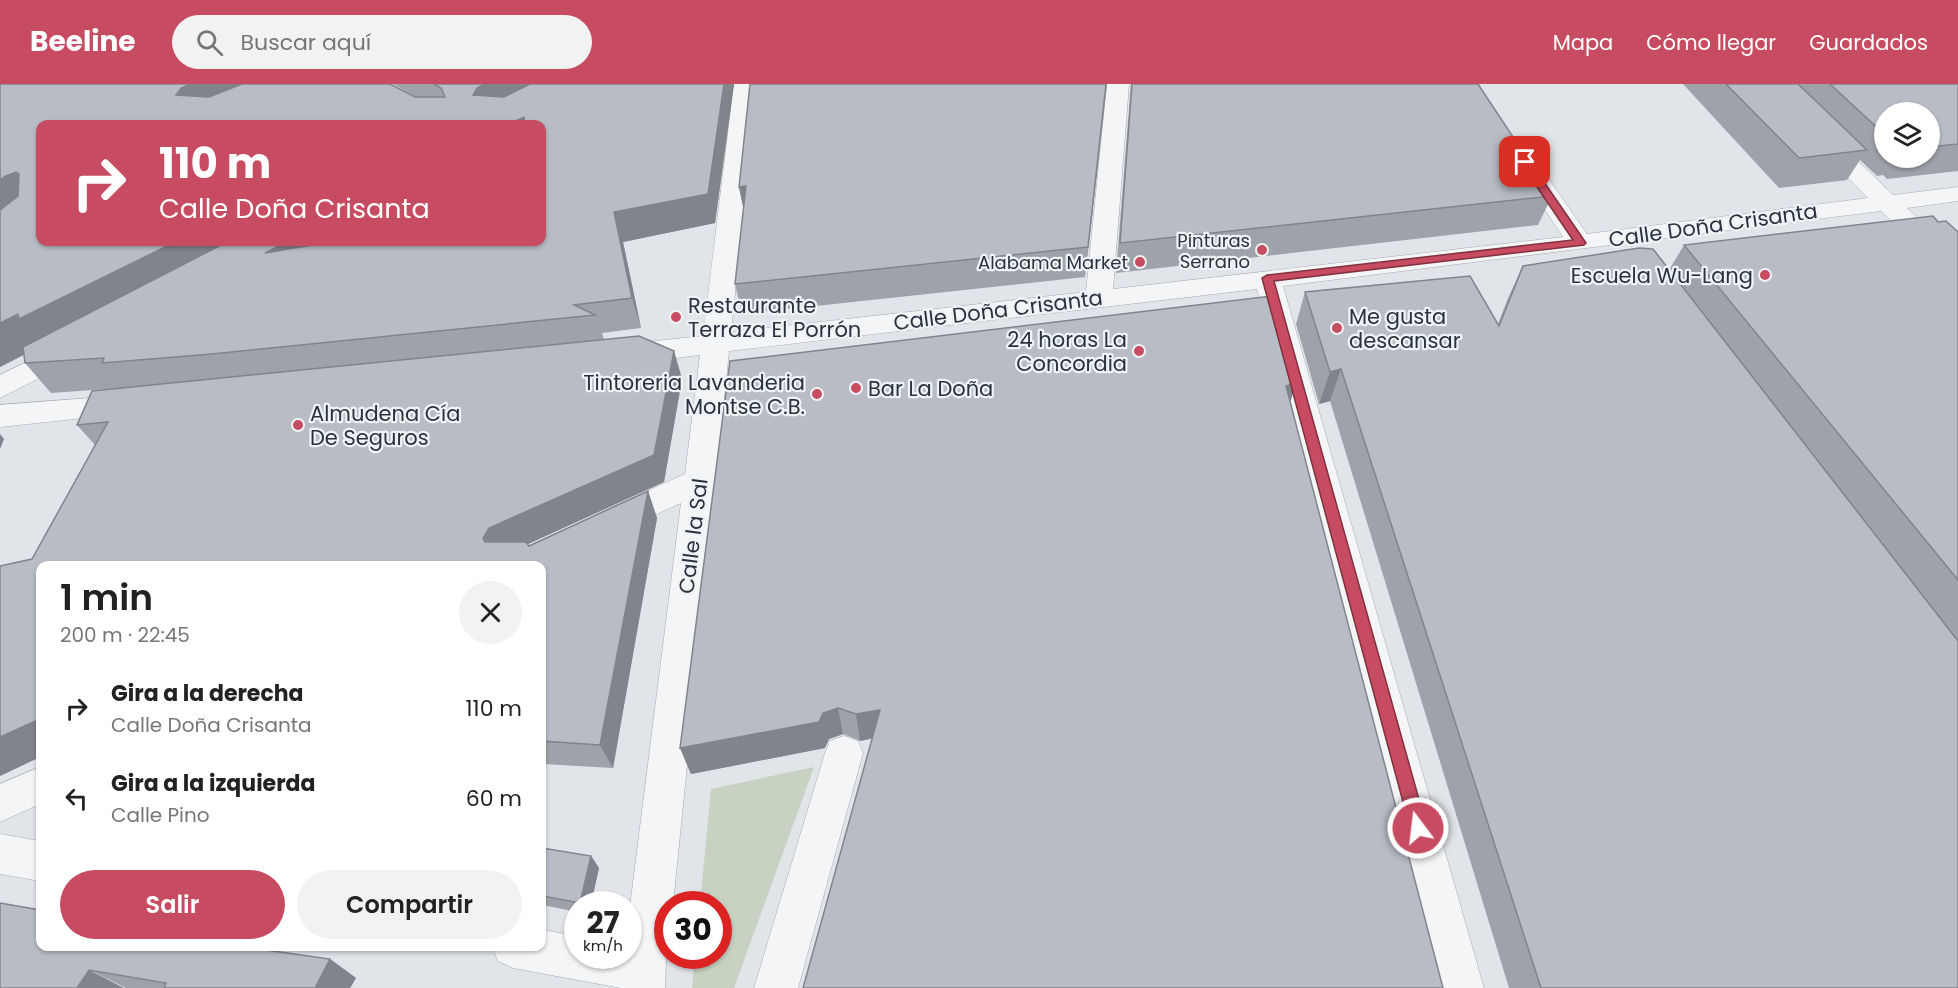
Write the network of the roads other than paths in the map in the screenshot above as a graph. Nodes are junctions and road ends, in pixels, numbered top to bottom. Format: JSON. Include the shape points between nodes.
{"nodes":[{"id":1,"x":745,"y":84,"type":"edge"},
{"id":2,"x":1118,"y":84,"type":"edge"},
{"id":3,"x":1766,"y":84,"type":"edge"},
{"id":4,"x":1516,"y":148,"type":"edge"},
{"id":5,"x":1958,"y":194,"type":"edge"},
{"id":6,"x":1887,"y":202,"type":"junction"},
{"id":7,"x":1618,"y":237,"type":"junction"},
{"id":8,"x":1580,"y":243,"type":"junction"},
{"id":9,"x":1640,"y":266,"type":"edge"},
{"id":10,"x":1958,"y":272,"type":"edge"},
{"id":11,"x":1267,"y":278,"type":"junction"},
{"id":12,"x":1099,"y":298,"type":"junction"},
{"id":13,"x":91,"y":339,"type":"edge"},
{"id":14,"x":717,"y":345,"type":"junction"},
{"id":15,"x":598,"y":357,"type":"edge"},
{"id":16,"x":0,"y":388,"type":"edge"},
{"id":17,"x":152,"y":403,"type":"edge"},
{"id":18,"x":0,"y":416,"type":"edge"},
{"id":19,"x":700,"y":481,"type":"junction"},
{"id":20,"x":589,"y":532,"type":"edge"},
{"id":21,"x":844,"y":753,"type":"dead end"},
{"id":22,"x":36,"y":787,"type":"edge"},
{"id":23,"x":0,"y":804,"type":"edge"},
{"id":24,"x":0,"y":854,"type":"edge"},
{"id":25,"x":36,"y":860,"type":"edge"},
{"id":26,"x":533,"y":951,"type":"edge"},
{"id":27,"x":644,"y":979,"type":"edge"},
{"id":28,"x":776,"y":988,"type":"edge"},
{"id":29,"x":1462,"y":988,"type":"edge"}],
"edges":[{"from":1,"to":14,"type":"street","name":"Calle la Sal"},
{"from":2,"to":12,"type":"street"},
{"from":3,"to":6,"type":"street"},
{"from":4,"to":8,"type":"street"},
{"from":5,"to":6,"type":"street","name":"Calle Doña Crisanta"},
{"from":6,"to":7,"type":"street","name":"Calle Doña Crisanta"},
{"from":6,"to":10,"type":"street"},
{"from":7,"to":8,"type":"street","name":"Calle Doña Crisanta"},
{"from":7,"to":9,"type":"street"},
{"from":8,"to":11,"type":"street","name":"Calle Doña Crisanta"},
{"from":11,"to":12,"type":"street","name":"Calle Doña Crisanta"},
{"from":11,"to":29,"type":"street"},
{"from":12,"to":14,"type":"street","name":"Calle Doña Crisanta"},
{"from":13,"to":16,"type":"street"},
{"from":14,"to":15,"type":"street","name":"Calle Doña Crisanta"},
{"from":14,"to":19,"type":"street","name":"Calle la Sal"},
{"from":17,"to":18,"type":"street"},
{"from":19,"to":20,"type":"street"},
{"from":19,"to":27,"type":"street","name":"Calle la Sal","via":[[660,807]]},
{"from":21,"to":28,"type":"street"},
{"from":22,"to":23,"type":"street"},
{"from":24,"to":25,"type":"street"},
{"from":26,"to":27,"type":"street"}]}
